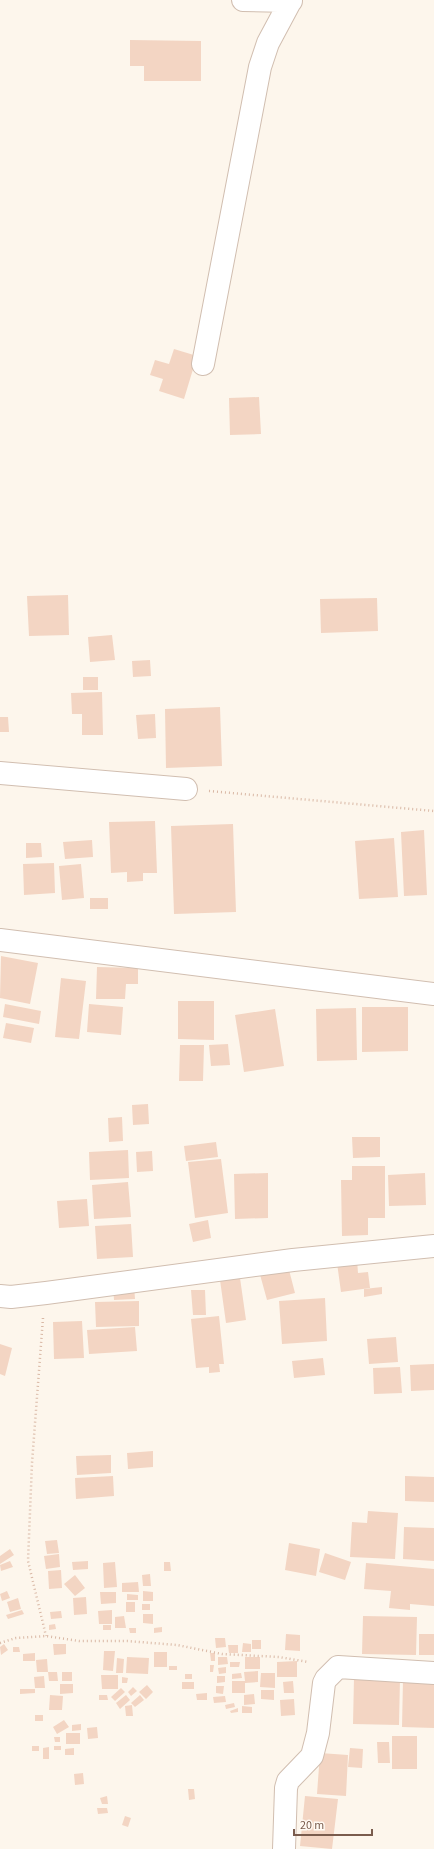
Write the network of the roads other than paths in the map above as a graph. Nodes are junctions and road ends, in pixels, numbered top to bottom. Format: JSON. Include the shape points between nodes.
{"nodes":[{"id":1,"x":243,"y":0,"type":"edge"},
{"id":2,"x":291,"y":0,"type":"edge"},
{"id":3,"x":203,"y":364,"type":"dead end"},
{"id":4,"x":0,"y":773,"type":"edge"},
{"id":5,"x":186,"y":789,"type":"road end"},
{"id":6,"x":0,"y":940,"type":"edge"},
{"id":7,"x":434,"y":994,"type":"edge"},
{"id":8,"x":434,"y":1246,"type":"edge"},
{"id":9,"x":0,"y":1296,"type":"edge"},
{"id":10,"x":434,"y":1673,"type":"edge"},
{"id":11,"x":284,"y":1849,"type":"edge"}],
"edges":[{"from":1,"to":2,"type":"street"},
{"from":2,"to":3,"type":"street","via":[[268,43],[260,67]]},
{"from":4,"to":5,"type":"street"},
{"from":6,"to":7,"type":"street"},
{"from":8,"to":9,"type":"street","via":[[293,1260],[46,1293]]},
{"from":10,"to":11,"type":"street","via":[[338,1667],[326,1679],[312,1756],[288,1781],[286,1788]]}]}
